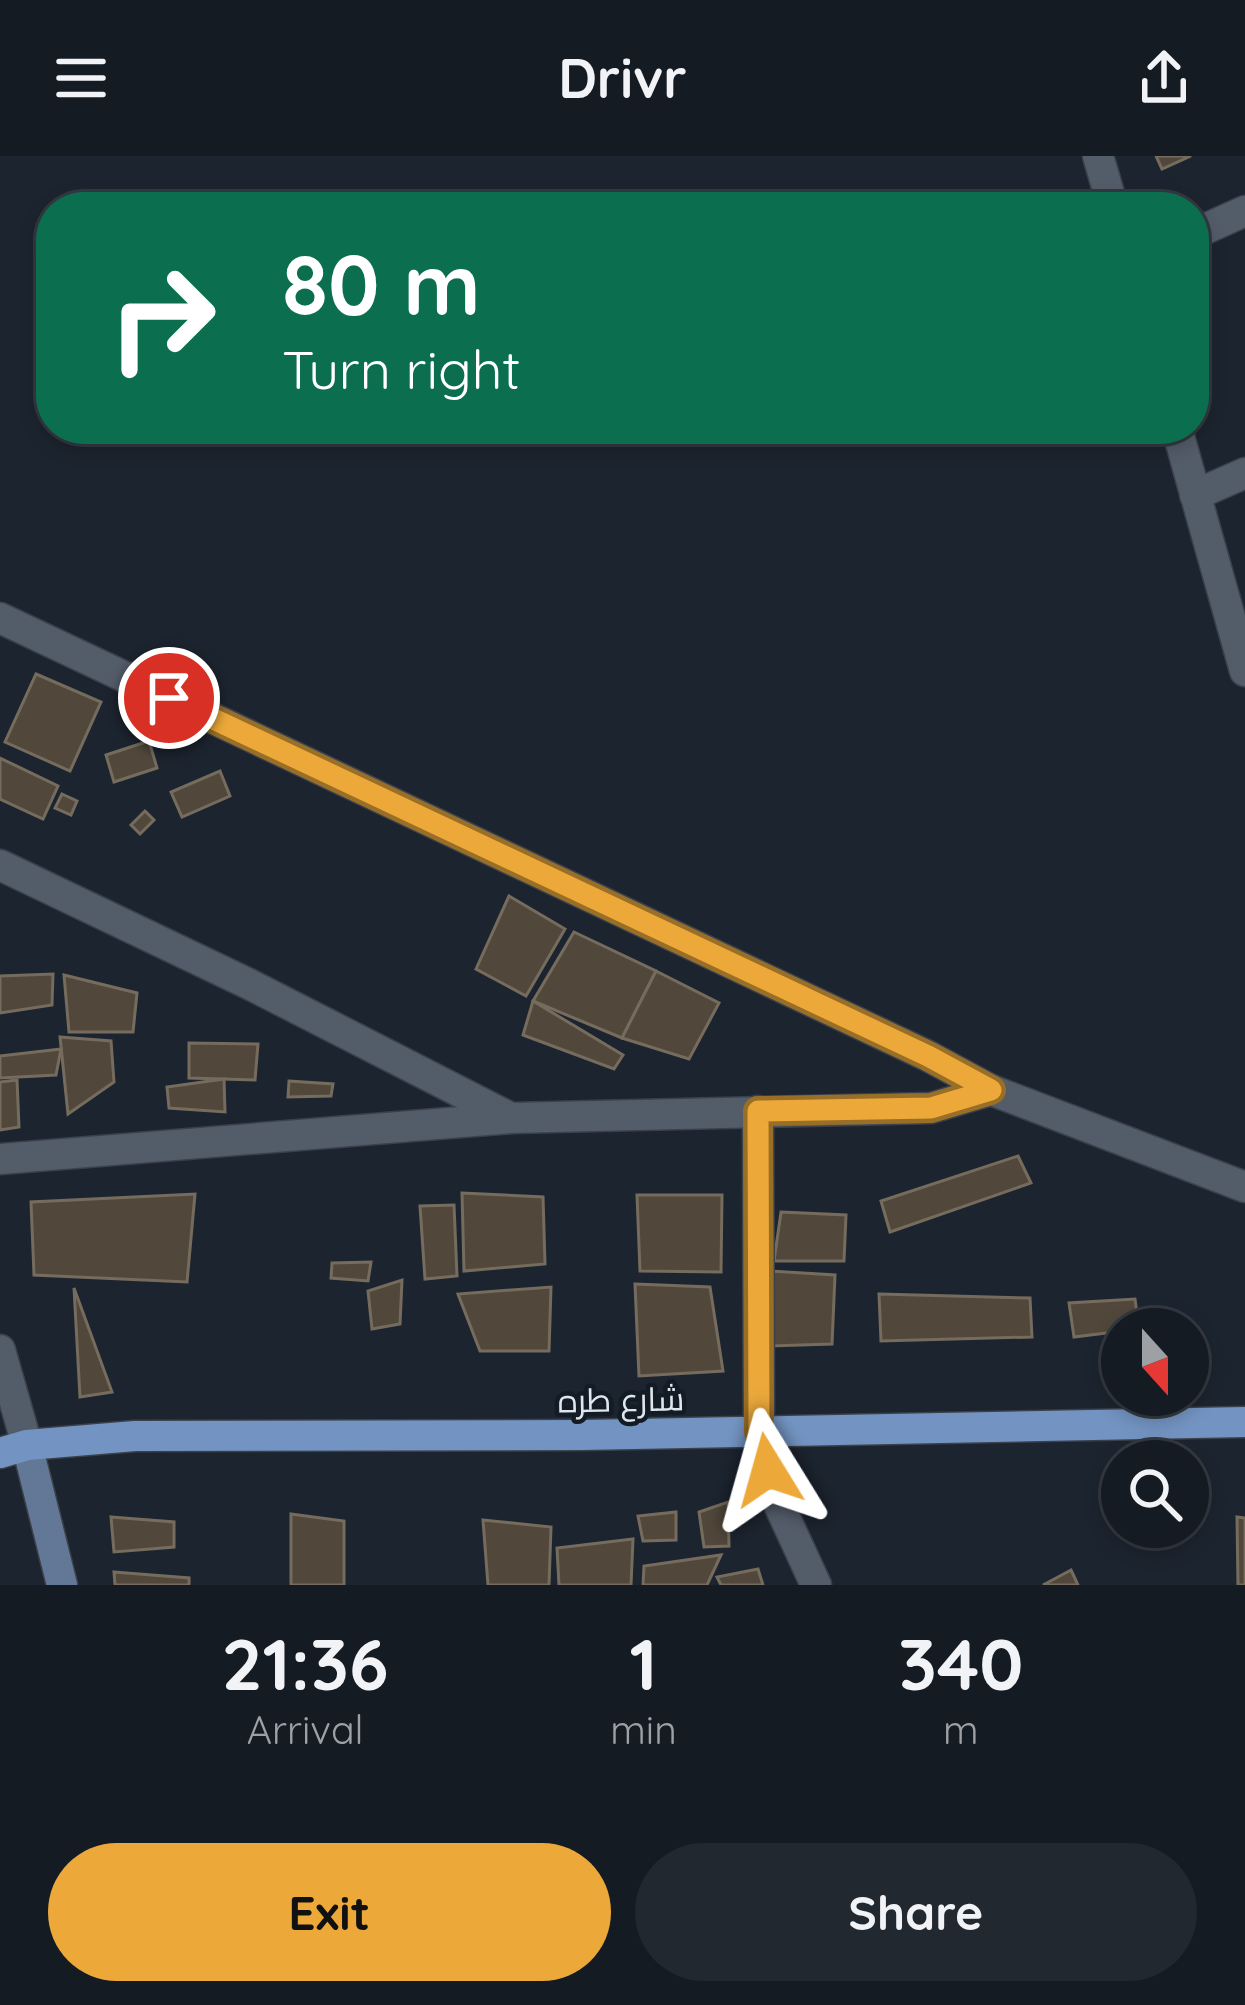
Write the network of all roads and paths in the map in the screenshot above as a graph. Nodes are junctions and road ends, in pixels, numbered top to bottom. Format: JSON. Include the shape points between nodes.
{"nodes":[{"id":1,"x":1098,"y":156,"type":"edge"},
{"id":2,"x":1109,"y":192,"type":"edge"},
{"id":3,"x":1245,"y":211,"type":"edge"},
{"id":4,"x":1209,"y":227,"type":"edge"},
{"id":5,"x":1181,"y":444,"type":"edge"},
{"id":6,"x":1245,"y":473,"type":"edge"},
{"id":7,"x":1195,"y":495,"type":"junction"},
{"id":8,"x":0,"y":618,"type":"edge"},
{"id":9,"x":1245,"y":671,"type":"edge"},
{"id":10,"x":0,"y":866,"type":"edge"},
{"id":11,"x":991,"y":1090,"type":"junction"},
{"id":12,"x":758,"y":1111,"type":"junction"},
{"id":13,"x":511,"y":1118,"type":"junction"},
{"id":14,"x":0,"y":1160,"type":"edge"},
{"id":15,"x":1245,"y":1187,"type":"edge"},
{"id":16,"x":0,"y":1351,"type":"edge"},
{"id":17,"x":1245,"y":1422,"type":"edge"},
{"id":18,"x":759,"y":1432,"type":"junction"},
{"id":19,"x":14,"y":1449,"type":"edge"},
{"id":20,"x":62,"y":1585,"type":"edge"},
{"id":21,"x":816,"y":1585,"type":"edge"}],
"edges":[{"from":1,"to":2,"type":"street"},
{"from":3,"to":4,"type":"street"},
{"from":5,"to":7,"type":"street"},
{"from":6,"to":7,"type":"street"},
{"from":7,"to":9,"type":"street"},
{"from":8,"to":11,"type":"street"},
{"from":10,"to":13,"type":"street"},
{"from":11,"to":12,"type":"street","via":[[931,1108]]},
{"from":11,"to":15,"type":"street"},
{"from":12,"to":13,"type":"street"},
{"from":12,"to":18,"type":"street"},
{"from":13,"to":14,"type":"street"},
{"from":16,"to":19,"type":"street"},
{"from":17,"to":18,"type":"main road","name":"شارع طره"},
{"from":18,"to":19,"type":"main road","name":"شارع طره","via":[[135,1436]]},
{"from":18,"to":21,"type":"street","via":[[780,1507]]},
{"from":19,"to":20,"type":"street"}]}
